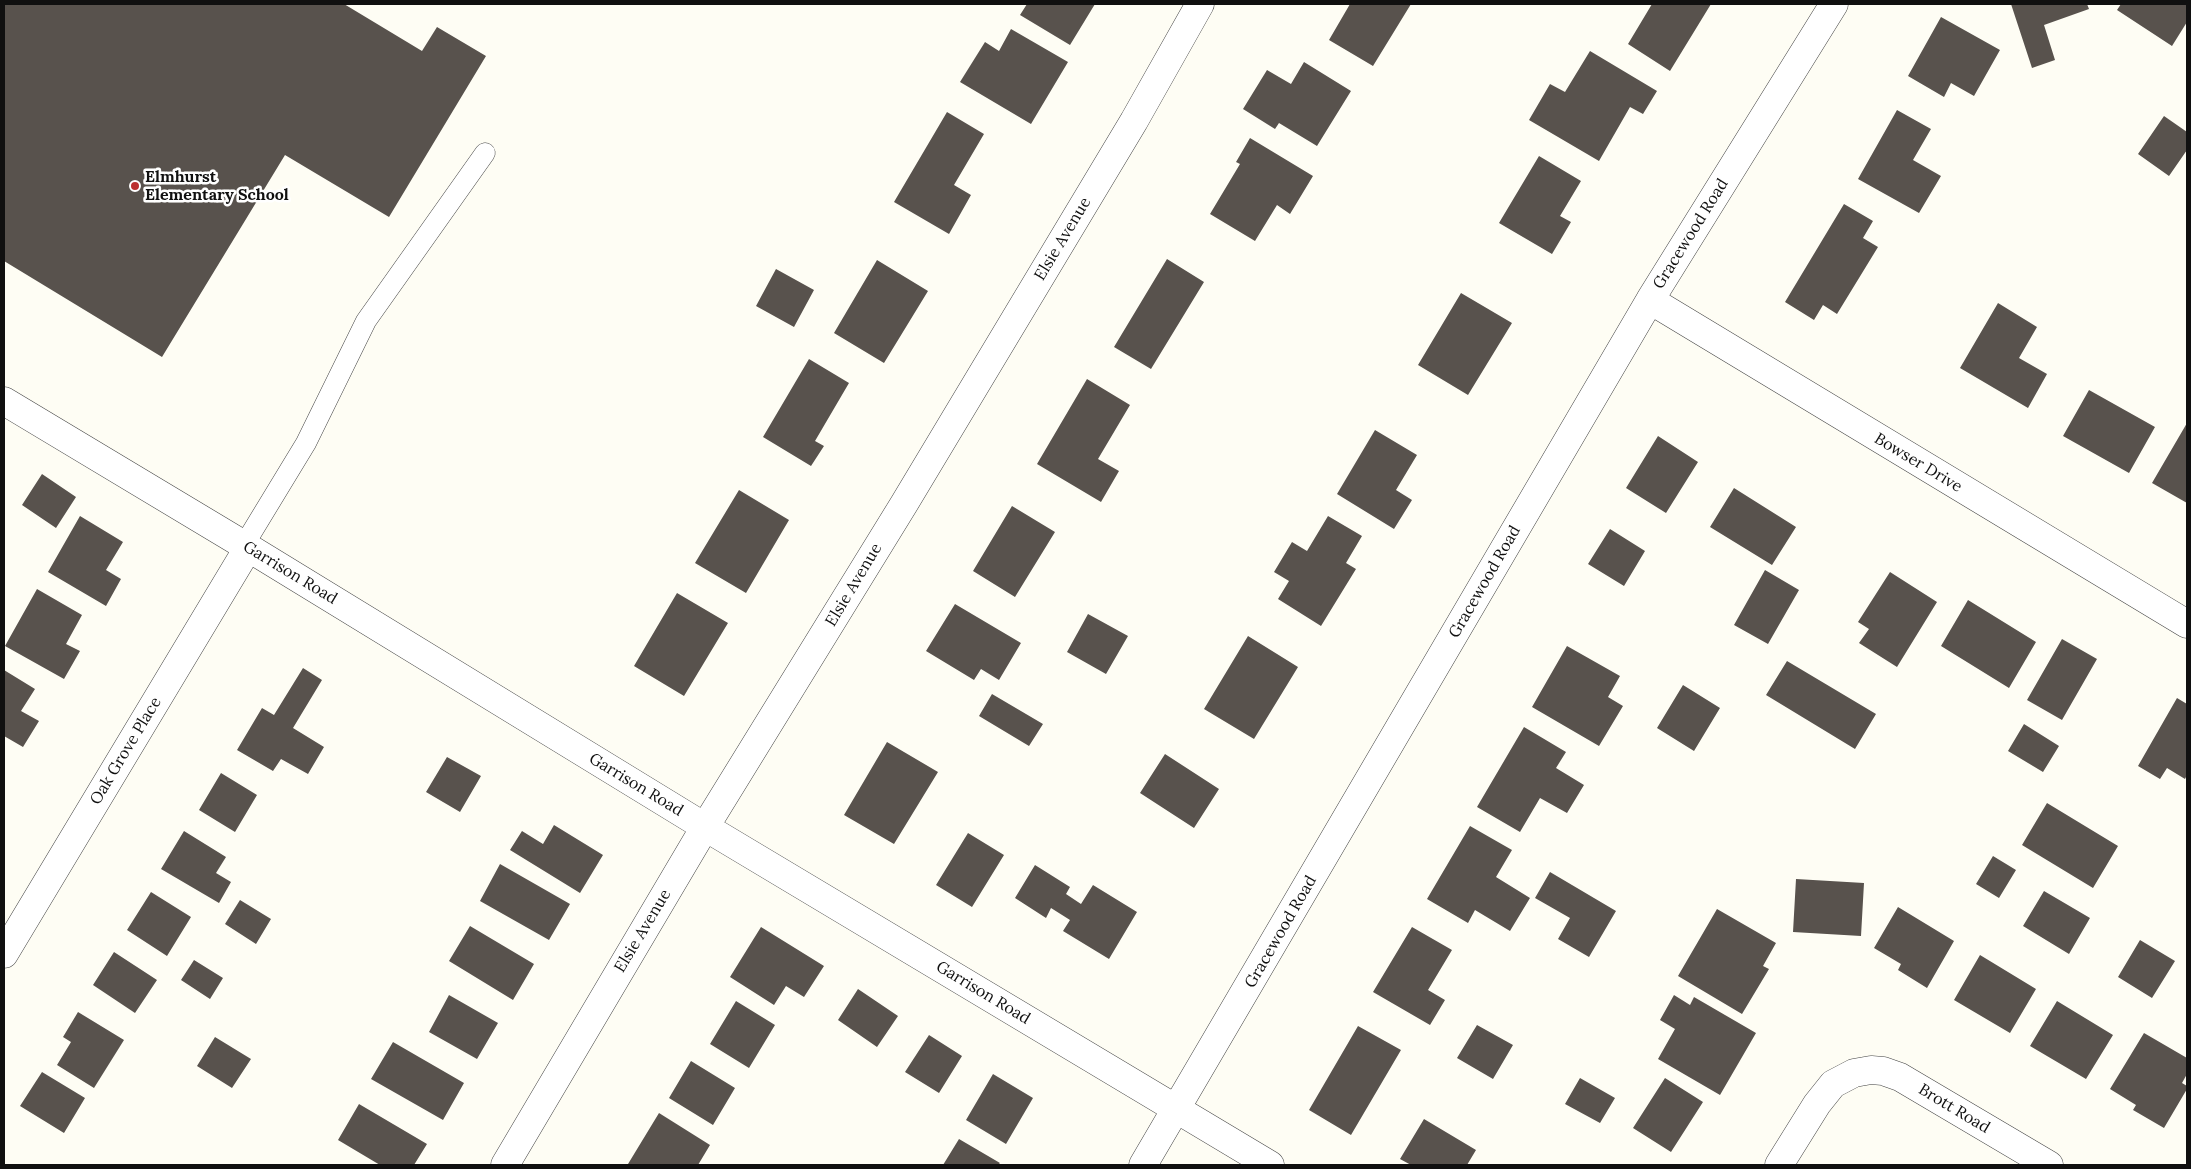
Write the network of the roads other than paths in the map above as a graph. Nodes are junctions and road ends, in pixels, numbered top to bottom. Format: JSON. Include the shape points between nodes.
{"nodes":[{"id":1,"x":1200,"y":4,"type":"edge"},
{"id":2,"x":1834,"y":4,"type":"edge"},
{"id":3,"x":485,"y":153,"type":"dead end"},
{"id":4,"x":1650,"y":300,"type":"junction"},
{"id":5,"x":4,"y":401,"type":"edge"},
{"id":6,"x":246,"y":546,"type":"junction"},
{"id":7,"x":2187,"y":624,"type":"edge"},
{"id":8,"x":705,"y":827,"type":"junction"},
{"id":9,"x":4,"y":954,"type":"edge"},
{"id":10,"x":1177,"y":1109,"type":"junction"},
{"id":11,"x":505,"y":1165,"type":"edge"},
{"id":12,"x":1143,"y":1165,"type":"edge"},
{"id":13,"x":1270,"y":1165,"type":"edge"},
{"id":14,"x":1779,"y":1165,"type":"edge"},
{"id":15,"x":2049,"y":1165,"type":"edge"}],
"edges":[{"from":1,"to":8,"type":"street","name":"Elsie Avenue","via":[[1134,121],[904,504]]},
{"from":2,"to":4,"type":"street","name":"Gracewood Road"},
{"from":3,"to":6,"type":"lane","via":[[366,321],[306,443]]},
{"from":4,"to":7,"type":"street","name":"Bowser Drive"},
{"from":4,"to":10,"type":"street","name":"Gracewood Road"},
{"from":5,"to":6,"type":"street","name":"Garrison Road"},
{"from":6,"to":8,"type":"street","name":"Garrison Road"},
{"from":6,"to":9,"type":"street","name":"Oak Grove Place"},
{"from":8,"to":10,"type":"street","name":"Garrison Road"},
{"from":8,"to":11,"type":"street","name":"Elsie Avenue"},
{"from":10,"to":12,"type":"street","name":"Gracewood Road"},
{"from":10,"to":13,"type":"street","name":"Garrison Road"},
{"from":14,"to":15,"type":"street","name":"Brott Road","via":[[1833,1084],[1854,1072],[1877,1070],[1900,1077]]}]}
